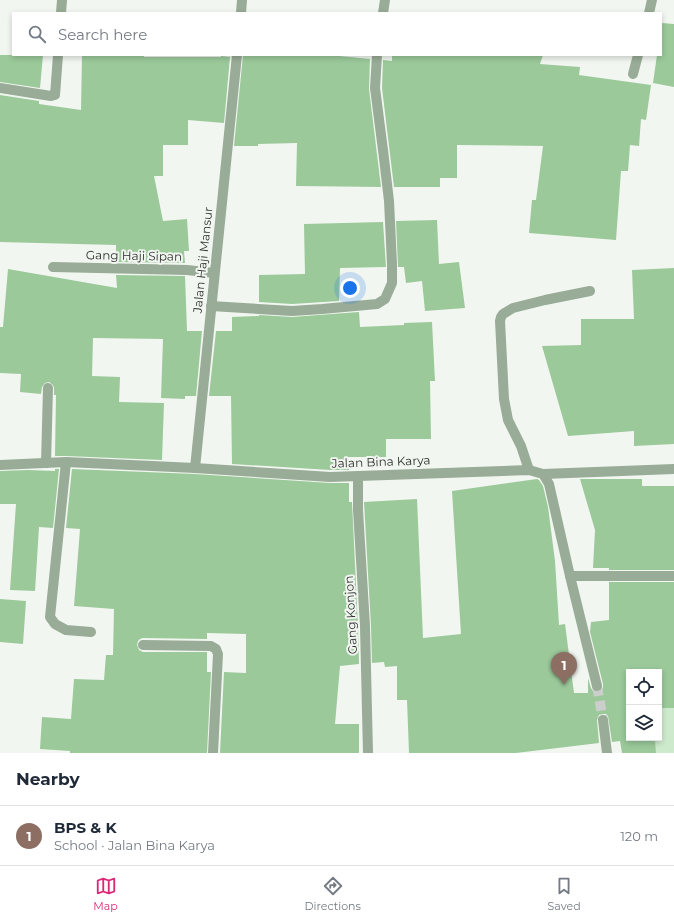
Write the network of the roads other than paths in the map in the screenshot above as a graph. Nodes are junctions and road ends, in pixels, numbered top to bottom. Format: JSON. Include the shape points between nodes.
{"nodes":[{"id":1,"x":62,"y":0,"type":"edge"},
{"id":2,"x":242,"y":0,"type":"edge"},
{"id":3,"x":385,"y":0,"type":"edge"},
{"id":4,"x":652,"y":0,"type":"edge"},
{"id":5,"x":61,"y":12,"type":"edge"},
{"id":6,"x":241,"y":12,"type":"edge"},
{"id":7,"x":383,"y":12,"type":"edge"},
{"id":8,"x":649,"y":12,"type":"edge"},
{"id":9,"x":58,"y":56,"type":"edge"},
{"id":10,"x":237,"y":56,"type":"edge"},
{"id":11,"x":377,"y":56,"type":"edge"},
{"id":12,"x":638,"y":56,"type":"edge"},
{"id":13,"x":634,"y":74,"type":"dead end"},
{"id":14,"x":0,"y":88,"type":"edge"},
{"id":15,"x":53,"y":267,"type":"dead end"},
{"id":16,"x":214,"y":273,"type":"junction"},
{"id":17,"x":590,"y":291,"type":"dead end"},
{"id":18,"x":211,"y":306,"type":"junction"},
{"id":19,"x":48,"y":388,"type":"dead end"},
{"id":20,"x":66,"y":462,"type":"junction"},
{"id":21,"x":46,"y":463,"type":"junction"},
{"id":22,"x":0,"y":465,"type":"edge"},
{"id":23,"x":195,"y":468,"type":"junction"},
{"id":24,"x":674,"y":469,"type":"edge"},
{"id":25,"x":529,"y":470,"type":"junction"},
{"id":26,"x":543,"y":474,"type":"junction"},
{"id":27,"x":358,"y":476,"type":"junction"},
{"id":28,"x":570,"y":576,"type":"junction"},
{"id":29,"x":674,"y":576,"type":"edge"},
{"id":30,"x":90,"y":632,"type":"dead end"},
{"id":31,"x":143,"y":645,"type":"dead end"},
{"id":32,"x":597,"y":686,"type":"tunnel mouth"},
{"id":33,"x":603,"y":720,"type":"tunnel mouth"},
{"id":34,"x":213,"y":753,"type":"edge"},
{"id":35,"x":368,"y":753,"type":"edge"},
{"id":36,"x":607,"y":753,"type":"edge"}],
"edges":[{"from":1,"to":5,"type":"street"},
{"from":2,"to":6,"type":"street"},
{"from":3,"to":7,"type":"street"},
{"from":4,"to":8,"type":"street"},
{"from":9,"to":14,"type":"street","via":[[55,95]]},
{"from":10,"to":16,"type":"street","name":"Jalan Haji Mansur"},
{"from":11,"to":18,"type":"street","via":[[375,88],[389,201],[392,264],[392,283],[385,298],[377,304],[314,310]]},
{"from":12,"to":13,"type":"street"},
{"from":15,"to":16,"type":"street","name":"Gang Haji Sipan"},
{"from":16,"to":18,"type":"street","name":"Jalan Haji Mansur"},
{"from":17,"to":25,"type":"street","via":[[512,308],[501,317],[504,399],[508,420]]},
{"from":18,"to":23,"type":"street","name":"Jalan Haji Mansur"},
{"from":19,"to":21,"type":"street"},
{"from":20,"to":21,"type":"street","name":"Jalan Bina Karya"},
{"from":20,"to":23,"type":"street","name":"Jalan Bina Karya"},
{"from":20,"to":30,"type":"street","via":[[50,617],[55,624],[66,630]]},
{"from":21,"to":22,"type":"street","name":"Jalan Bina Karya"},
{"from":23,"to":27,"type":"street","name":"Jalan Bina Karya","via":[[330,477]]},
{"from":24,"to":26,"type":"street","name":"Jalan Bina Karya"},
{"from":25,"to":26,"type":"street","name":"Jalan Bina Karya"},
{"from":25,"to":27,"type":"street","name":"Jalan Bina Karya"},
{"from":26,"to":28,"type":"street","via":[[549,484]]},
{"from":27,"to":35,"type":"street","name":"Gang Konjon"},
{"from":28,"to":29,"type":"street"},
{"from":28,"to":32,"type":"street"},
{"from":31,"to":34,"type":"street","via":[[216,648],[218,654]]},
{"from":33,"to":36,"type":"street"}]}
